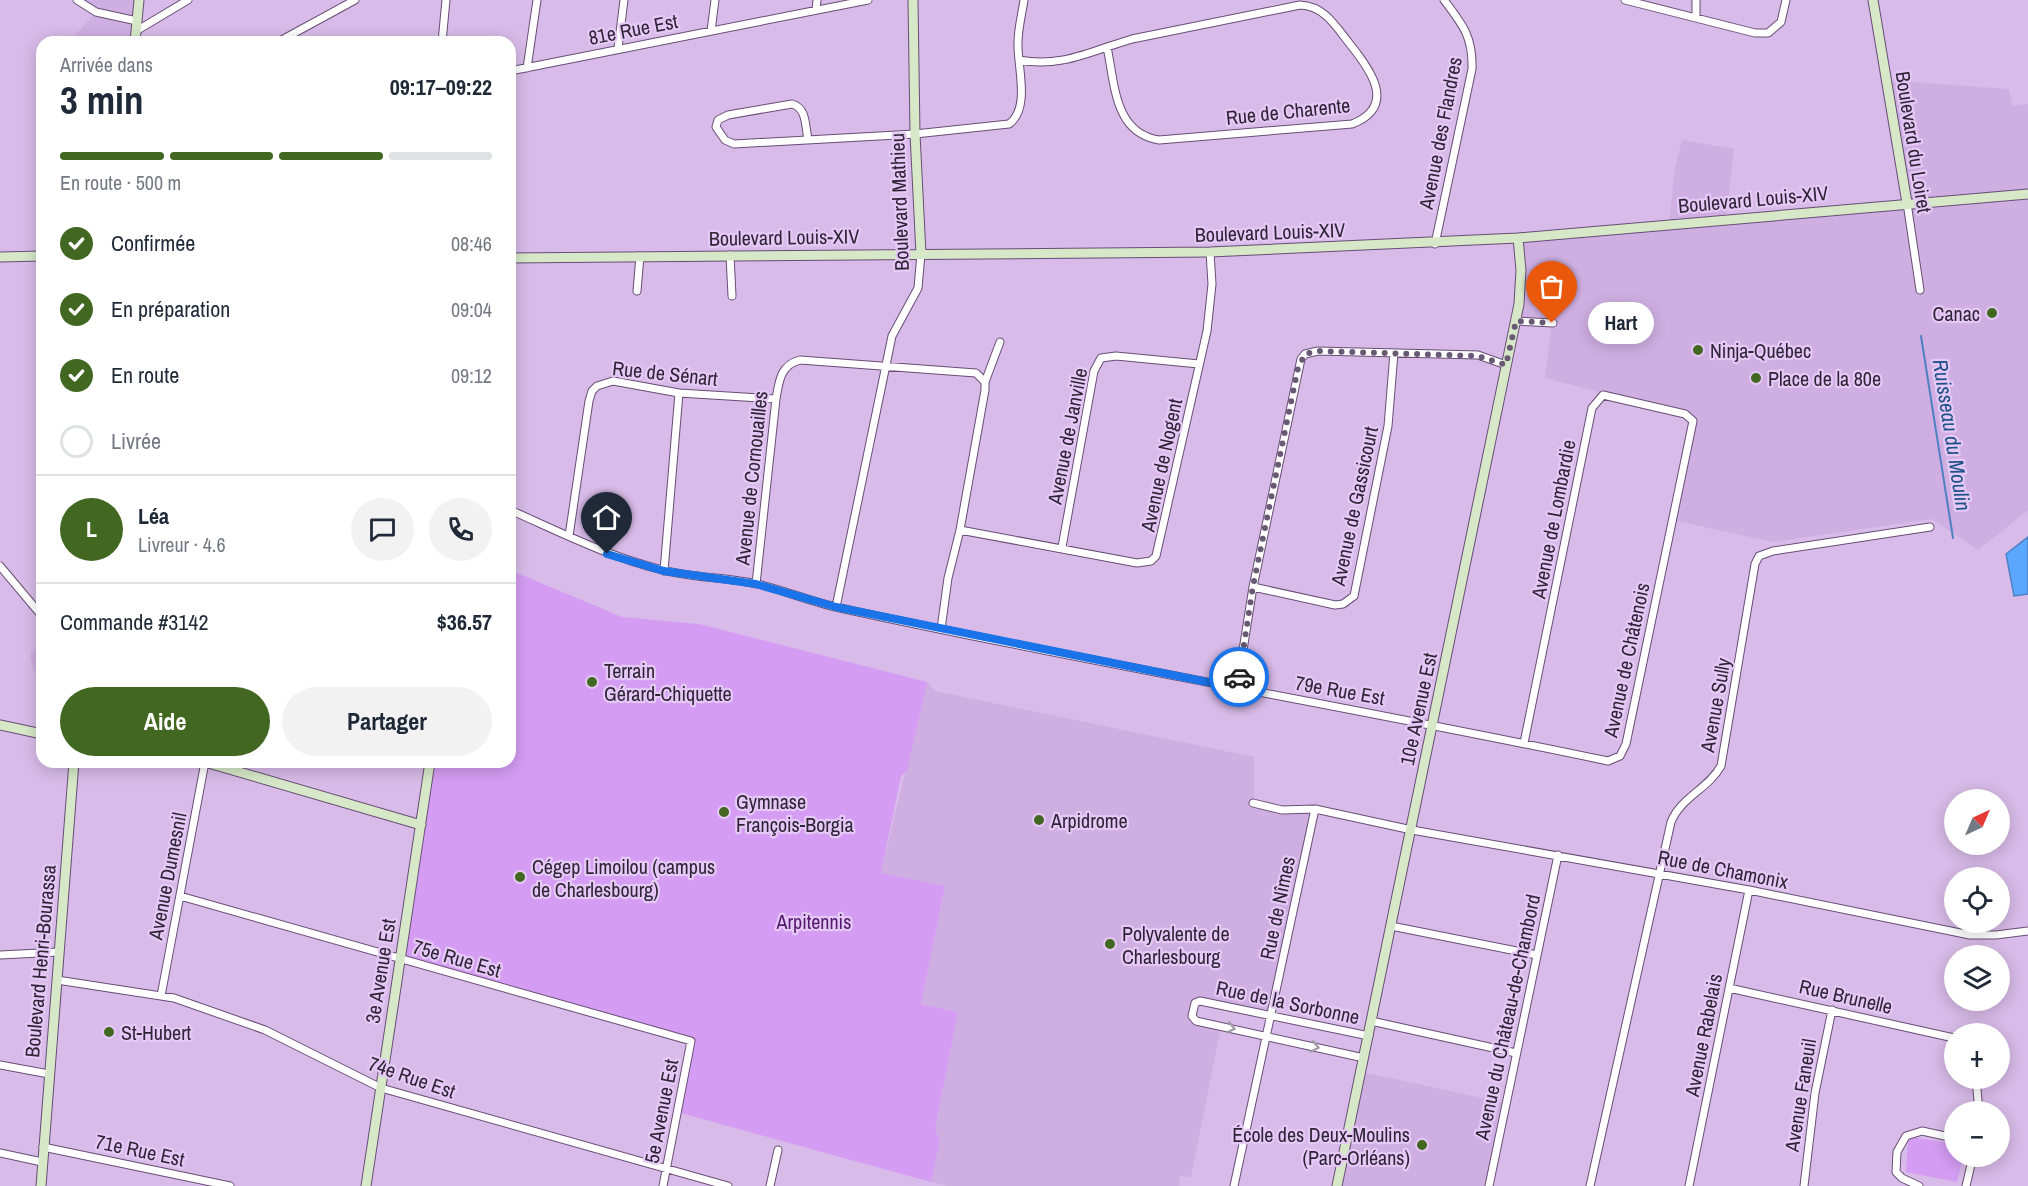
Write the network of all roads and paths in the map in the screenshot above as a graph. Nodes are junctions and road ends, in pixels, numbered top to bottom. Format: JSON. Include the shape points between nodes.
{"nodes":[{"id":1,"x":77,"y":0,"type":"edge"},
{"id":2,"x":139,"y":0,"type":"edge"},
{"id":3,"x":188,"y":0,"type":"edge"},
{"id":4,"x":355,"y":0,"type":"edge"},
{"id":5,"x":446,"y":0,"type":"edge"},
{"id":6,"x":537,"y":0,"type":"edge"},
{"id":7,"x":624,"y":0,"type":"edge"},
{"id":8,"x":715,"y":0,"type":"edge"},
{"id":9,"x":817,"y":0,"type":"edge"},
{"id":10,"x":868,"y":0,"type":"edge"},
{"id":11,"x":913,"y":0,"type":"edge"},
{"id":12,"x":1024,"y":0,"type":"edge"},
{"id":13,"x":1444,"y":0,"type":"edge"},
{"id":14,"x":1625,"y":0,"type":"edge"},
{"id":15,"x":1696,"y":0,"type":"edge"},
{"id":16,"x":1786,"y":0,"type":"edge"},
{"id":17,"x":1873,"y":0,"type":"edge"},
{"id":18,"x":816,"y":10,"type":"junction"},
{"id":19,"x":1696,"y":17,"type":"junction"},
{"id":20,"x":137,"y":26,"type":"junction"},
{"id":21,"x":711,"y":30,"type":"junction"},
{"id":22,"x":136,"y":36,"type":"edge"},
{"id":23,"x":289,"y":36,"type":"edge"},
{"id":24,"x":443,"y":36,"type":"edge"},
{"id":25,"x":1107,"y":47,"type":"junction"},
{"id":26,"x":618,"y":48,"type":"junction"},
{"id":27,"x":1019,"y":60,"type":"junction"},
{"id":28,"x":527,"y":68,"type":"junction"},
{"id":29,"x":516,"y":70,"type":"edge"},
{"id":30,"x":915,"y":134,"type":"junction"},
{"id":31,"x":808,"y":140,"type":"junction"},
{"id":32,"x":2028,"y":194,"type":"edge"},
{"id":33,"x":1907,"y":203,"type":"junction"},
{"id":34,"x":1518,"y":238,"type":"junction"},
{"id":35,"x":1435,"y":244,"type":"junction"},
{"id":36,"x":1210,"y":252,"type":"junction"},
{"id":37,"x":921,"y":254,"type":"junction"},
{"id":38,"x":730,"y":255,"type":"junction"},
{"id":39,"x":36,"y":256,"type":"edge"},
{"id":40,"x":640,"y":256,"type":"junction"},
{"id":41,"x":0,"y":257,"type":"edge"},
{"id":42,"x":516,"y":258,"type":"edge"},
{"id":43,"x":1920,"y":290,"type":"dead end"},
{"id":44,"x":638,"y":291,"type":"dead end"},
{"id":45,"x":732,"y":296,"type":"dead end"},
{"id":46,"x":1516,"y":321,"type":"junction"},
{"id":47,"x":1552,"y":323,"type":"dead end"},
{"id":48,"x":1000,"y":342,"type":"dead end"},
{"id":49,"x":1394,"y":353,"type":"junction"},
{"id":50,"x":1199,"y":364,"type":"junction"},
{"id":51,"x":886,"y":365,"type":"junction"},
{"id":52,"x":1506,"y":365,"type":"junction"},
{"id":53,"x":985,"y":382,"type":"junction"},
{"id":54,"x":679,"y":393,"type":"junction"},
{"id":55,"x":776,"y":399,"type":"junction"},
{"id":56,"x":1690,"y":419,"type":"joint"},
{"id":57,"x":516,"y":513,"type":"edge"},
{"id":58,"x":1930,"y":527,"type":"dead end"},
{"id":59,"x":960,"y":530,"type":"junction"},
{"id":60,"x":569,"y":536,"type":"junction"},
{"id":61,"x":1062,"y":547,"type":"junction"},
{"id":62,"x":0,"y":566,"type":"edge"},
{"id":63,"x":664,"y":571,"type":"junction"},
{"id":64,"x":756,"y":584,"type":"junction"},
{"id":65,"x":1253,"y":586,"type":"junction"},
{"id":66,"x":836,"y":607,"type":"junction"},
{"id":67,"x":36,"y":609,"type":"edge"},
{"id":68,"x":941,"y":629,"type":"junction"},
{"id":69,"x":1237,"y":688,"type":"junction"},
{"id":70,"x":1433,"y":724,"type":"junction"},
{"id":71,"x":0,"y":725,"type":"edge"},
{"id":72,"x":36,"y":733,"type":"edge"},
{"id":73,"x":1524,"y":743,"type":"junction"},
{"id":74,"x":74,"y":768,"type":"edge"},
{"id":75,"x":204,"y":768,"type":"edge"},
{"id":76,"x":226,"y":768,"type":"edge"},
{"id":77,"x":429,"y":768,"type":"edge"},
{"id":78,"x":1253,"y":803,"type":"dead end"},
{"id":79,"x":1315,"y":809,"type":"junction"},
{"id":80,"x":421,"y":825,"type":"junction"},
{"id":81,"x":1412,"y":830,"type":"junction"},
{"id":82,"x":1558,"y":855,"type":"junction"},
{"id":83,"x":1658,"y":874,"type":"junction"},
{"id":84,"x":1749,"y":890,"type":"junction"},
{"id":85,"x":180,"y":896,"type":"junction"},
{"id":86,"x":1391,"y":926,"type":"junction"},
{"id":87,"x":2028,"y":931,"type":"edge"},
{"id":88,"x":59,"y":952,"type":"junction"},
{"id":89,"x":0,"y":955,"type":"edge"},
{"id":90,"x":1537,"y":956,"type":"junction"},
{"id":91,"x":400,"y":959,"type":"junction"},
{"id":92,"x":57,"y":980,"type":"junction"},
{"id":93,"x":1729,"y":987,"type":"junction"},
{"id":94,"x":161,"y":996,"type":"junction"},
{"id":95,"x":1832,"y":1010,"type":"junction"},
{"id":96,"x":1271,"y":1014,"type":"junction"},
{"id":97,"x":1371,"y":1021,"type":"junction"},
{"id":98,"x":1266,"y":1036,"type":"junction"},
{"id":99,"x":1369,"y":1036,"type":"junction"},
{"id":100,"x":1944,"y":1036,"type":"edge"},
{"id":101,"x":691,"y":1041,"type":"joint"},
{"id":102,"x":1516,"y":1053,"type":"junction"},
{"id":103,"x":1364,"y":1058,"type":"junction"},
{"id":104,"x":0,"y":1065,"type":"edge"},
{"id":105,"x":49,"y":1074,"type":"junction"},
{"id":106,"x":381,"y":1088,"type":"junction"},
{"id":107,"x":1944,"y":1136,"type":"edge"},
{"id":108,"x":43,"y":1147,"type":"junction"},
{"id":109,"x":778,"y":1150,"type":"dead end"},
{"id":110,"x":0,"y":1153,"type":"edge"},
{"id":111,"x":42,"y":1162,"type":"junction"},
{"id":112,"x":1970,"y":1167,"type":"edge"},
{"id":113,"x":667,"y":1168,"type":"junction"},
{"id":114,"x":39,"y":1186,"type":"edge"},
{"id":115,"x":230,"y":1186,"type":"edge"},
{"id":116,"x":366,"y":1186,"type":"edge"},
{"id":117,"x":663,"y":1186,"type":"edge"},
{"id":118,"x":728,"y":1186,"type":"edge"},
{"id":119,"x":770,"y":1186,"type":"edge"},
{"id":120,"x":1234,"y":1186,"type":"edge"},
{"id":121,"x":1337,"y":1186,"type":"edge"},
{"id":122,"x":1489,"y":1186,"type":"edge"},
{"id":123,"x":1590,"y":1186,"type":"edge"},
{"id":124,"x":1689,"y":1186,"type":"edge"},
{"id":125,"x":1804,"y":1186,"type":"edge"},
{"id":126,"x":1919,"y":1186,"type":"edge"},
{"id":127,"x":1966,"y":1186,"type":"edge"}],
"edges":[{"from":1,"to":20,"type":"street","via":[[96,12]]},
{"from":2,"to":20,"type":"street"},
{"from":3,"to":20,"type":"street"},
{"from":4,"to":23,"type":"street"},
{"from":5,"to":24,"type":"street"},
{"from":6,"to":28,"type":"street"},
{"from":7,"to":26,"type":"street"},
{"from":8,"to":21,"type":"street"},
{"from":9,"to":18,"type":"street"},
{"from":10,"to":18,"type":"street","name":"81e Rue Est"},
{"from":11,"to":30,"type":"street","name":"Boulevard Mathieu"},
{"from":12,"to":27,"type":"street"},
{"from":13,"to":35,"type":"street","name":"Avenue des Flandres","via":[[1469,34],[1473,50]]},
{"from":14,"to":19,"type":"street"},
{"from":15,"to":19,"type":"street"},
{"from":16,"to":19,"type":"street","via":[[1780,22],[1768,33]]},
{"from":17,"to":33,"type":"street","name":"Boulevard du Loiret"},
{"from":18,"to":21,"type":"street","name":"81e Rue Est"},
{"from":20,"to":22,"type":"street"},
{"from":21,"to":26,"type":"street","name":"81e Rue Est"},
{"from":25,"to":25,"type":"street","name":"Rue de Charente","via":[[1120,109],[1130,127],[1145,138],[1160,140],[1352,124],[1368,116],[1376,103],[1377,87],[1368,66],[1328,16],[1310,5]]},
{"from":25,"to":27,"type":"street","name":"Rue de Charente","via":[[1056,63]]},
{"from":26,"to":28,"type":"street","name":"81e Rue Est"},
{"from":27,"to":30,"type":"street","via":[[1020,105],[1015,120],[1009,124]]},
{"from":28,"to":29,"type":"street","name":"81e Rue Est"},
{"from":30,"to":31,"type":"street"},
{"from":30,"to":37,"type":"street","name":"Boulevard Mathieu"},
{"from":31,"to":31,"type":"street","via":[[734,144],[716,128],[718,120],[728,115],[792,104],[803,110]]},
{"from":32,"to":33,"type":"street","name":"Boulevard Louis-XIV"},
{"from":33,"to":34,"type":"street","name":"Boulevard Louis-XIV"},
{"from":33,"to":43,"type":"street","name":"Boulevard du Loiret"},
{"from":34,"to":35,"type":"street","name":"Boulevard Louis-XIV"},
{"from":34,"to":46,"type":"street","name":"10e Avenue Est","via":[[1521,270]]},
{"from":35,"to":36,"type":"street","name":"Boulevard Louis-XIV"},
{"from":36,"to":37,"type":"street","name":"Boulevard Louis-XIV"},
{"from":36,"to":50,"type":"street","name":"Avenue de Nogent","via":[[1212,284]]},
{"from":37,"to":38,"type":"street","name":"Boulevard Louis-XIV"},
{"from":37,"to":51,"type":"street","name":"Boulevard Mathieu","via":[[918,288],[892,336]]},
{"from":38,"to":40,"type":"street","name":"Boulevard Louis-XIV"},
{"from":38,"to":45,"type":"street"},
{"from":39,"to":41,"type":"street"},
{"from":40,"to":42,"type":"street","name":"Boulevard Louis-XIV"},
{"from":40,"to":44,"type":"street"},
{"from":46,"to":47,"type":"street"},
{"from":46,"to":52,"type":"street","name":"10e Avenue Est"},
{"from":48,"to":53,"type":"street"},
{"from":49,"to":52,"type":"street","via":[[1478,356]]},
{"from":49,"to":65,"type":"street","via":[[1317,351],[1301,359]]},
{"from":49,"to":65,"type":"street","name":"Avenue de Gassicourt","via":[[1388,426],[1354,596],[1343,604],[1335,604]]},
{"from":50,"to":61,"type":"street","name":"Avenue de Janville","via":[[1101,358],[1094,371]]},
{"from":50,"to":61,"type":"street","name":"Avenue de Nogent","via":[[1156,556],[1137,563]]},
{"from":51,"to":53,"type":"street","name":"Avenue de Cornouailles","via":[[976,373]]},
{"from":51,"to":55,"type":"street","name":"Avenue de Cornouailles","via":[[791,362],[779,379]]},
{"from":51,"to":66,"type":"street","name":"Boulevard Mathieu"},
{"from":52,"to":70,"type":"street","name":"10e Avenue Est"},
{"from":53,"to":59,"type":"street"},
{"from":54,"to":55,"type":"street","name":"Rue de Sénart"},
{"from":54,"to":60,"type":"street","name":"Rue de Sénart","via":[[613,381],[592,391]]},
{"from":54,"to":63,"type":"street"},
{"from":55,"to":64,"type":"street","name":"Avenue de Cornouailles"},
{"from":56,"to":73,"type":"street","name":"Avenue de Châtenois","via":[[1693,421],[1623,752],[1608,761]]},
{"from":56,"to":73,"type":"street","name":"Avenue de Lombardie","via":[[1667,409],[1603,395],[1592,408]]},
{"from":57,"to":60,"type":"street","name":"79e Rue Est"},
{"from":58,"to":83,"type":"street","name":"Avenue Sully","via":[[1759,556],[1721,766],[1674,814]]},
{"from":59,"to":61,"type":"street","name":"Avenue de Nogent"},
{"from":59,"to":68,"type":"street"},
{"from":60,"to":63,"type":"street","name":"79e Rue Est","via":[[607,554]]},
{"from":62,"to":67,"type":"street"},
{"from":63,"to":64,"type":"street","name":"79e Rue Est"},
{"from":64,"to":66,"type":"street","name":"79e Rue Est"},
{"from":65,"to":69,"type":"street"},
{"from":66,"to":68,"type":"street","name":"79e Rue Est"},
{"from":68,"to":69,"type":"street","name":"79e Rue Est"},
{"from":69,"to":70,"type":"street","name":"79e Rue Est"},
{"from":70,"to":73,"type":"street","name":"Avenue de Châtenois"},
{"from":70,"to":81,"type":"street","name":"10e Avenue Est"},
{"from":71,"to":72,"type":"street"},
{"from":74,"to":88,"type":"street","name":"Boulevard Henri-Bourassa"},
{"from":75,"to":85,"type":"street","name":"Avenue Dumesnil"},
{"from":76,"to":80,"type":"street"},
{"from":77,"to":80,"type":"street","name":"3e Avenue Est"},
{"from":78,"to":79,"type":"street","via":[[1282,810]]},
{"from":79,"to":81,"type":"street"},
{"from":79,"to":96,"type":"street","name":"Rue de Nîmes"},
{"from":80,"to":91,"type":"street","name":"3e Avenue Est"},
{"from":81,"to":82,"type":"street","name":"Rue de Chamonix"},
{"from":81,"to":86,"type":"street","name":"10e Avenue Est"},
{"from":82,"to":83,"type":"street","name":"Rue de Chamonix"},
{"from":82,"to":90,"type":"street","name":"Avenue du Château-de-Chambord"},
{"from":83,"to":84,"type":"street","name":"Rue de Chamonix"},
{"from":83,"to":123,"type":"street","name":"Avenue Sully"},
{"from":84,"to":87,"type":"street","name":"Rue de Chamonix","via":[[1970,935]]},
{"from":84,"to":93,"type":"street","name":"Avenue Rabelais"},
{"from":85,"to":91,"type":"street","name":"75e Rue Est"},
{"from":85,"to":94,"type":"street","name":"Avenue Dumesnil"},
{"from":86,"to":90,"type":"street"},
{"from":86,"to":97,"type":"street","name":"10e Avenue Est"},
{"from":88,"to":89,"type":"street"},
{"from":88,"to":92,"type":"street","name":"Boulevard Henri-Bourassa"},
{"from":90,"to":102,"type":"street","name":"Avenue du Château-de-Chambord"},
{"from":91,"to":101,"type":"street","name":"75e Rue Est"},
{"from":91,"to":106,"type":"street","name":"3e Avenue Est"},
{"from":92,"to":94,"type":"street","name":"74e Rue Est"},
{"from":92,"to":105,"type":"street","name":"Boulevard Henri-Bourassa"},
{"from":93,"to":95,"type":"street","name":"Rue Brunelle"},
{"from":93,"to":124,"type":"street","name":"Avenue Rabelais"},
{"from":94,"to":106,"type":"street","name":"74e Rue Est","via":[[265,1030]]},
{"from":95,"to":100,"type":"street","name":"Rue Brunelle"},
{"from":95,"to":125,"type":"street","name":"Avenue Faneuil","via":[[1815,1093]]},
{"from":96,"to":98,"type":"street","name":"Rue de Nîmes"},
{"from":96,"to":98,"type":"street","name":"Rue de la Sorbonne","one_way":true,"via":[[1200,1001],[1193,1009],[1196,1021]]},
{"from":96,"to":99,"type":"street","name":"Rue de la Sorbonne"},
{"from":97,"to":99,"type":"street","name":"10e Avenue Est"},
{"from":97,"to":102,"type":"street"},
{"from":98,"to":103,"type":"street","name":"Rue de la Sorbonne","one_way":true},
{"from":98,"to":120,"type":"street","name":"Rue de Nîmes"},
{"from":99,"to":103,"type":"street","name":"10e Avenue Est"},
{"from":101,"to":113,"type":"street","name":"5e Avenue Est"},
{"from":102,"to":122,"type":"street","name":"Avenue du Château-de-Chambord"},
{"from":103,"to":121,"type":"street","name":"10e Avenue Est"},
{"from":104,"to":105,"type":"street"},
{"from":105,"to":108,"type":"street","name":"Boulevard Henri-Bourassa"},
{"from":106,"to":113,"type":"street","name":"74e Rue Est"},
{"from":106,"to":116,"type":"street","name":"3e Avenue Est"},
{"from":107,"to":126,"type":"street","via":[[1912,1132],[1900,1143],[1896,1172]]},
{"from":108,"to":111,"type":"street","name":"Boulevard Henri-Bourassa"},
{"from":108,"to":115,"type":"street","name":"71e Rue Est"},
{"from":109,"to":119,"type":"street"},
{"from":110,"to":111,"type":"street"},
{"from":111,"to":114,"type":"street","name":"Boulevard Henri-Bourassa"},
{"from":112,"to":127,"type":"street"},
{"from":113,"to":117,"type":"street","name":"5e Avenue Est"},
{"from":113,"to":118,"type":"street","name":"74e Rue Est"}]}
